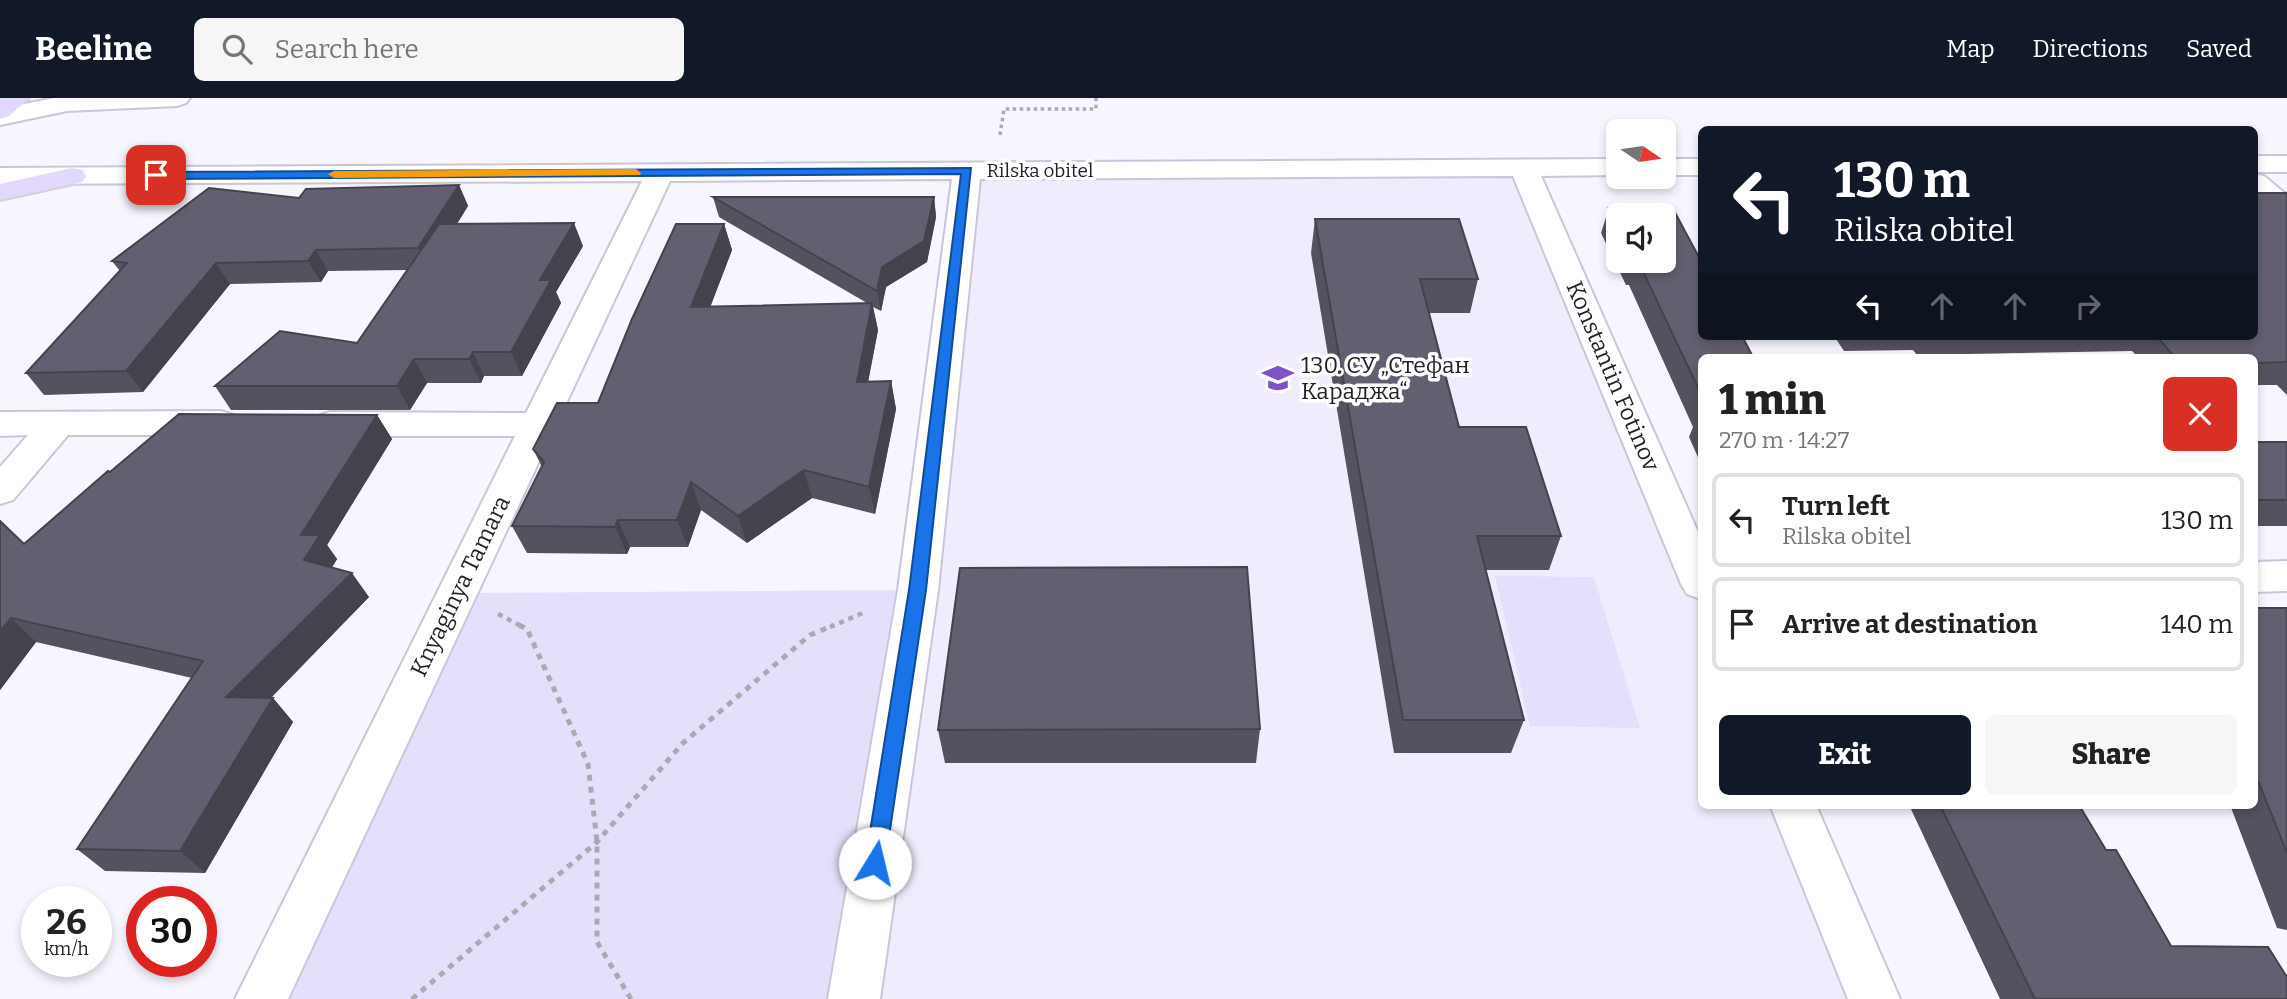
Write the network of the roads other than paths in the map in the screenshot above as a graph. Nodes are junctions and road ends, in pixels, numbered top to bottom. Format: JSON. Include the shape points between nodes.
{"nodes":[{"id":1,"x":16,"y":98,"type":"edge"},
{"id":2,"x":177,"y":98,"type":"edge"},
{"id":3,"x":0,"y":111,"type":"edge"},
{"id":4,"x":0,"y":117,"type":"edge"},
{"id":5,"x":2258,"y":164,"type":"edge"},
{"id":6,"x":2287,"y":164,"type":"edge"},
{"id":7,"x":1606,"y":167,"type":"edge"},
{"id":8,"x":1676,"y":167,"type":"edge"},
{"id":9,"x":1698,"y":167,"type":"edge"},
{"id":10,"x":1524,"y":168,"type":"junction"},
{"id":11,"x":967,"y":171,"type":"junction"},
{"id":12,"x":660,"y":173,"type":"junction"},
{"id":13,"x":0,"y":176,"type":"edge"},
{"id":14,"x":72,"y":176,"type":"junction"},
{"id":15,"x":2258,"y":185,"type":"edge"},
{"id":16,"x":0,"y":192,"type":"edge"},
{"id":17,"x":2287,"y":209,"type":"edge"},
{"id":18,"x":59,"y":423,"type":"junction"},
{"id":19,"x":251,"y":423,"type":"edge"},
{"id":20,"x":0,"y":424,"type":"edge"},
{"id":21,"x":292,"y":424,"type":"edge"},
{"id":22,"x":538,"y":425,"type":"junction"},
{"id":23,"x":0,"y":491,"type":"edge"},
{"id":24,"x":2287,"y":576,"type":"edge"},
{"id":25,"x":1698,"y":577,"type":"edge"},
{"id":26,"x":2258,"y":577,"type":"edge"},
{"id":27,"x":1795,"y":809,"type":"edge"},
{"id":28,"x":261,"y":999,"type":"edge"},
{"id":29,"x":854,"y":999,"type":"edge"},
{"id":30,"x":1874,"y":999,"type":"edge"}],
"edges":[{"from":1,"to":3,"type":"main road"},
{"from":2,"to":4,"type":"street","via":[[67,103]]},
{"from":5,"to":6,"type":"street"},
{"from":7,"to":10,"type":"street","name":"Rilska obitel"},
{"from":8,"to":9,"type":"street"},
{"from":10,"to":11,"type":"street","name":"Rilska obitel"},
{"from":10,"to":25,"type":"street","name":"Konstantin Fotinov"},
{"from":11,"to":12,"type":"street","name":"Rilska obitel"},
{"from":11,"to":29,"type":"street","via":[[918,590]]},
{"from":12,"to":14,"type":"street","name":"Rilska obitel"},
{"from":12,"to":22,"type":"street","name":"Knyaginya Tamara"},
{"from":13,"to":14,"type":"street","name":"Rilska obitel"},
{"from":14,"to":16,"type":"main road"},
{"from":15,"to":17,"type":"street"},
{"from":18,"to":19,"type":"street"},
{"from":18,"to":20,"type":"street"},
{"from":18,"to":23,"type":"street"},
{"from":21,"to":22,"type":"street"},
{"from":22,"to":28,"type":"street","name":"Knyaginya Tamara"},
{"from":24,"to":26,"type":"street"},
{"from":27,"to":30,"type":"street"}]}
